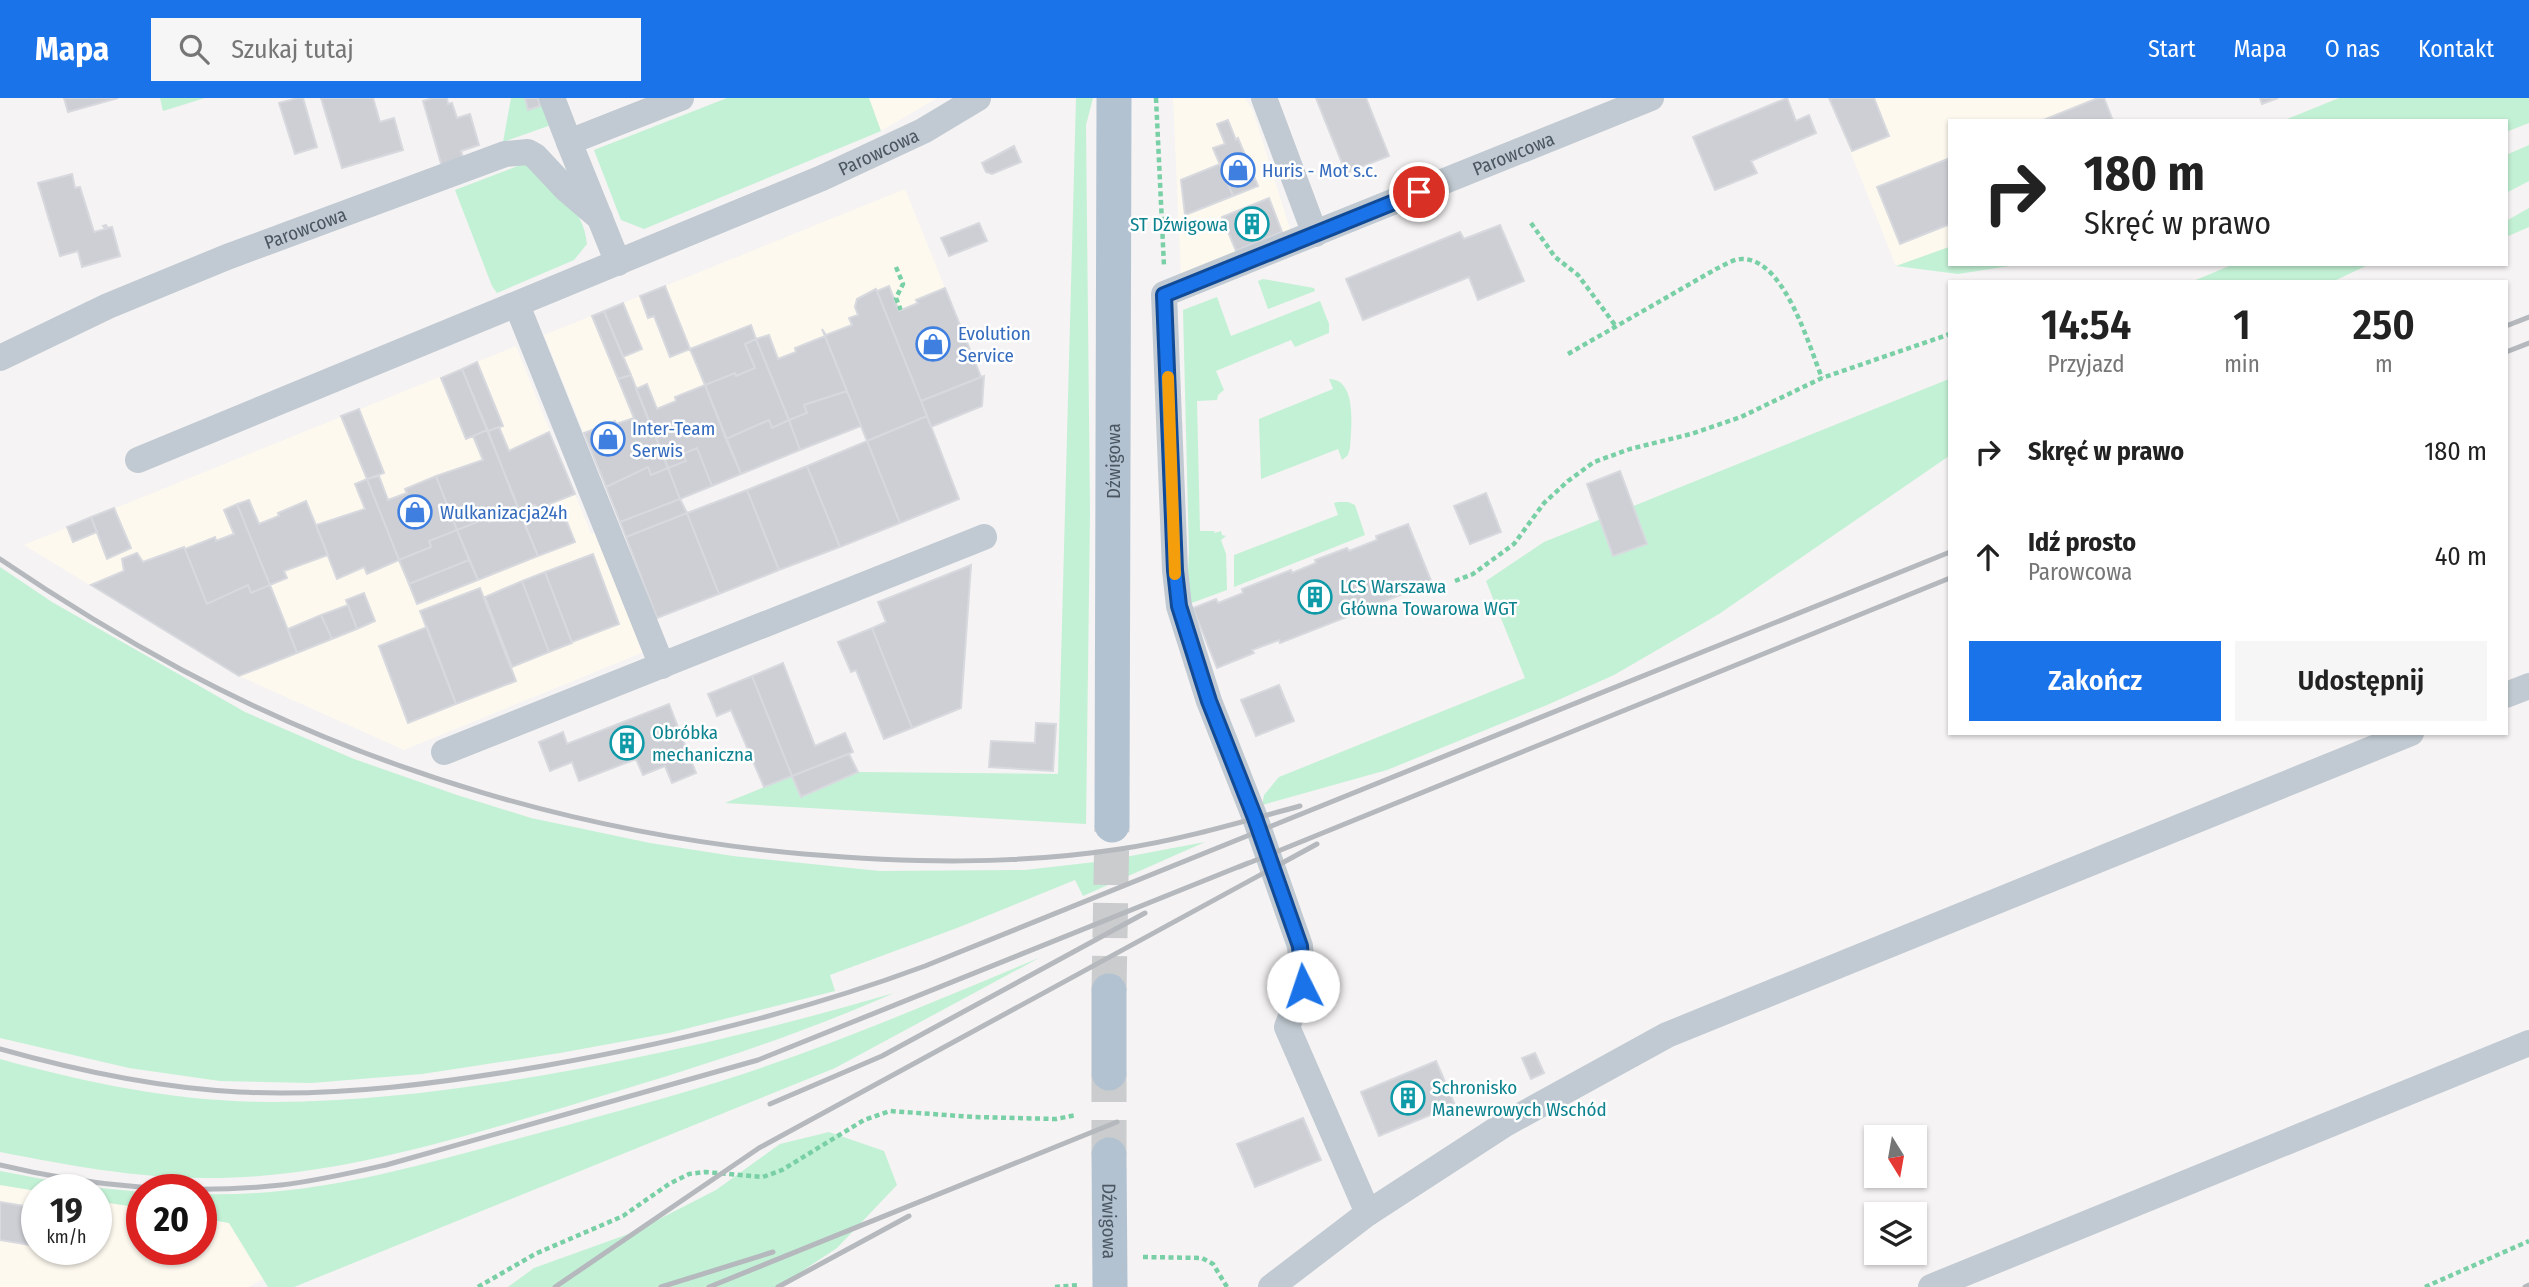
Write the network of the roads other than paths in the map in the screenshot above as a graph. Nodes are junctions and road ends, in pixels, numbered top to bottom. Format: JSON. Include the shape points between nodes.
{"nodes":[{"id":1,"x":552,"y":98,"type":"edge"},
{"id":2,"x":681,"y":98,"type":"edge"},
{"id":3,"x":978,"y":98,"type":"edge"},
{"id":4,"x":1114,"y":98,"type":"edge"},
{"id":5,"x":1264,"y":98,"type":"edge"},
{"id":6,"x":1651,"y":98,"type":"edge"},
{"id":7,"x":569,"y":142,"type":"junction"},
{"id":8,"x":600,"y":218,"type":"junction"},
{"id":9,"x":1315,"y":234,"type":"junction"},
{"id":10,"x":618,"y":263,"type":"junction"},
{"id":11,"x":517,"y":305,"type":"junction"},
{"id":12,"x":0,"y":358,"type":"edge"},
{"id":13,"x":138,"y":460,"type":"dead end"},
{"id":14,"x":984,"y":537,"type":"dead end"},
{"id":15,"x":662,"y":666,"type":"junction"},
{"id":16,"x":2529,"y":685,"type":"edge"},
{"id":17,"x":2508,"y":694,"type":"edge"},
{"id":18,"x":2406,"y":735,"type":"edge"},
{"id":19,"x":443,"y":752,"type":"dead end"},
{"id":20,"x":1112,"y":825,"type":"tunnel mouth"},
{"id":21,"x":1109,"y":991,"type":"tunnel mouth"},
{"id":22,"x":2529,"y":1043,"type":"edge"},
{"id":23,"x":1109,"y":1073,"type":"tunnel mouth"},
{"id":24,"x":1109,"y":1155,"type":"tunnel mouth"},
{"id":25,"x":1368,"y":1213,"type":"junction"},
{"id":26,"x":1098,"y":1286,"type":"edge"},
{"id":27,"x":1271,"y":1287,"type":"edge"},
{"id":28,"x":1931,"y":1287,"type":"edge"}],
"edges":[{"from":1,"to":7,"type":"street","name":"Parowcowa"},
{"from":2,"to":7,"type":"street"},
{"from":3,"to":10,"type":"street","name":"Parowcowa","via":[[883,151]]},
{"from":4,"to":20,"type":"main road","name":"Dźwigowa"},
{"from":5,"to":9,"type":"street"},
{"from":6,"to":9,"type":"street","name":"Parowcowa"},
{"from":7,"to":8,"type":"street","name":"Parowcowa"},
{"from":8,"to":10,"type":"street","name":"Parowcowa"},
{"from":8,"to":12,"type":"street","name":"Parowcowa","via":[[535,156],[528,152],[505,154],[226,257]]},
{"from":9,"to":25,"type":"street","name":"Parowcowa","via":[[1164,295],[1175,570],[1179,606],[1209,701],[1300,946],[1303,986],[1287,1027]]},
{"from":10,"to":11,"type":"street","name":"Parowcowa"},
{"from":11,"to":13,"type":"street","name":"Parowcowa"},
{"from":11,"to":15,"type":"street"},
{"from":14,"to":15,"type":"street"},
{"from":15,"to":19,"type":"street"},
{"from":16,"to":17,"type":"street"},
{"from":18,"to":25,"type":"street","via":[[1667,1035],[1505,1124]]},
{"from":21,"to":23,"type":"main road"},
{"from":22,"to":28,"type":"street"},
{"from":24,"to":26,"type":"main road","name":"Dźwigowa"},
{"from":25,"to":27,"type":"street"}]}
